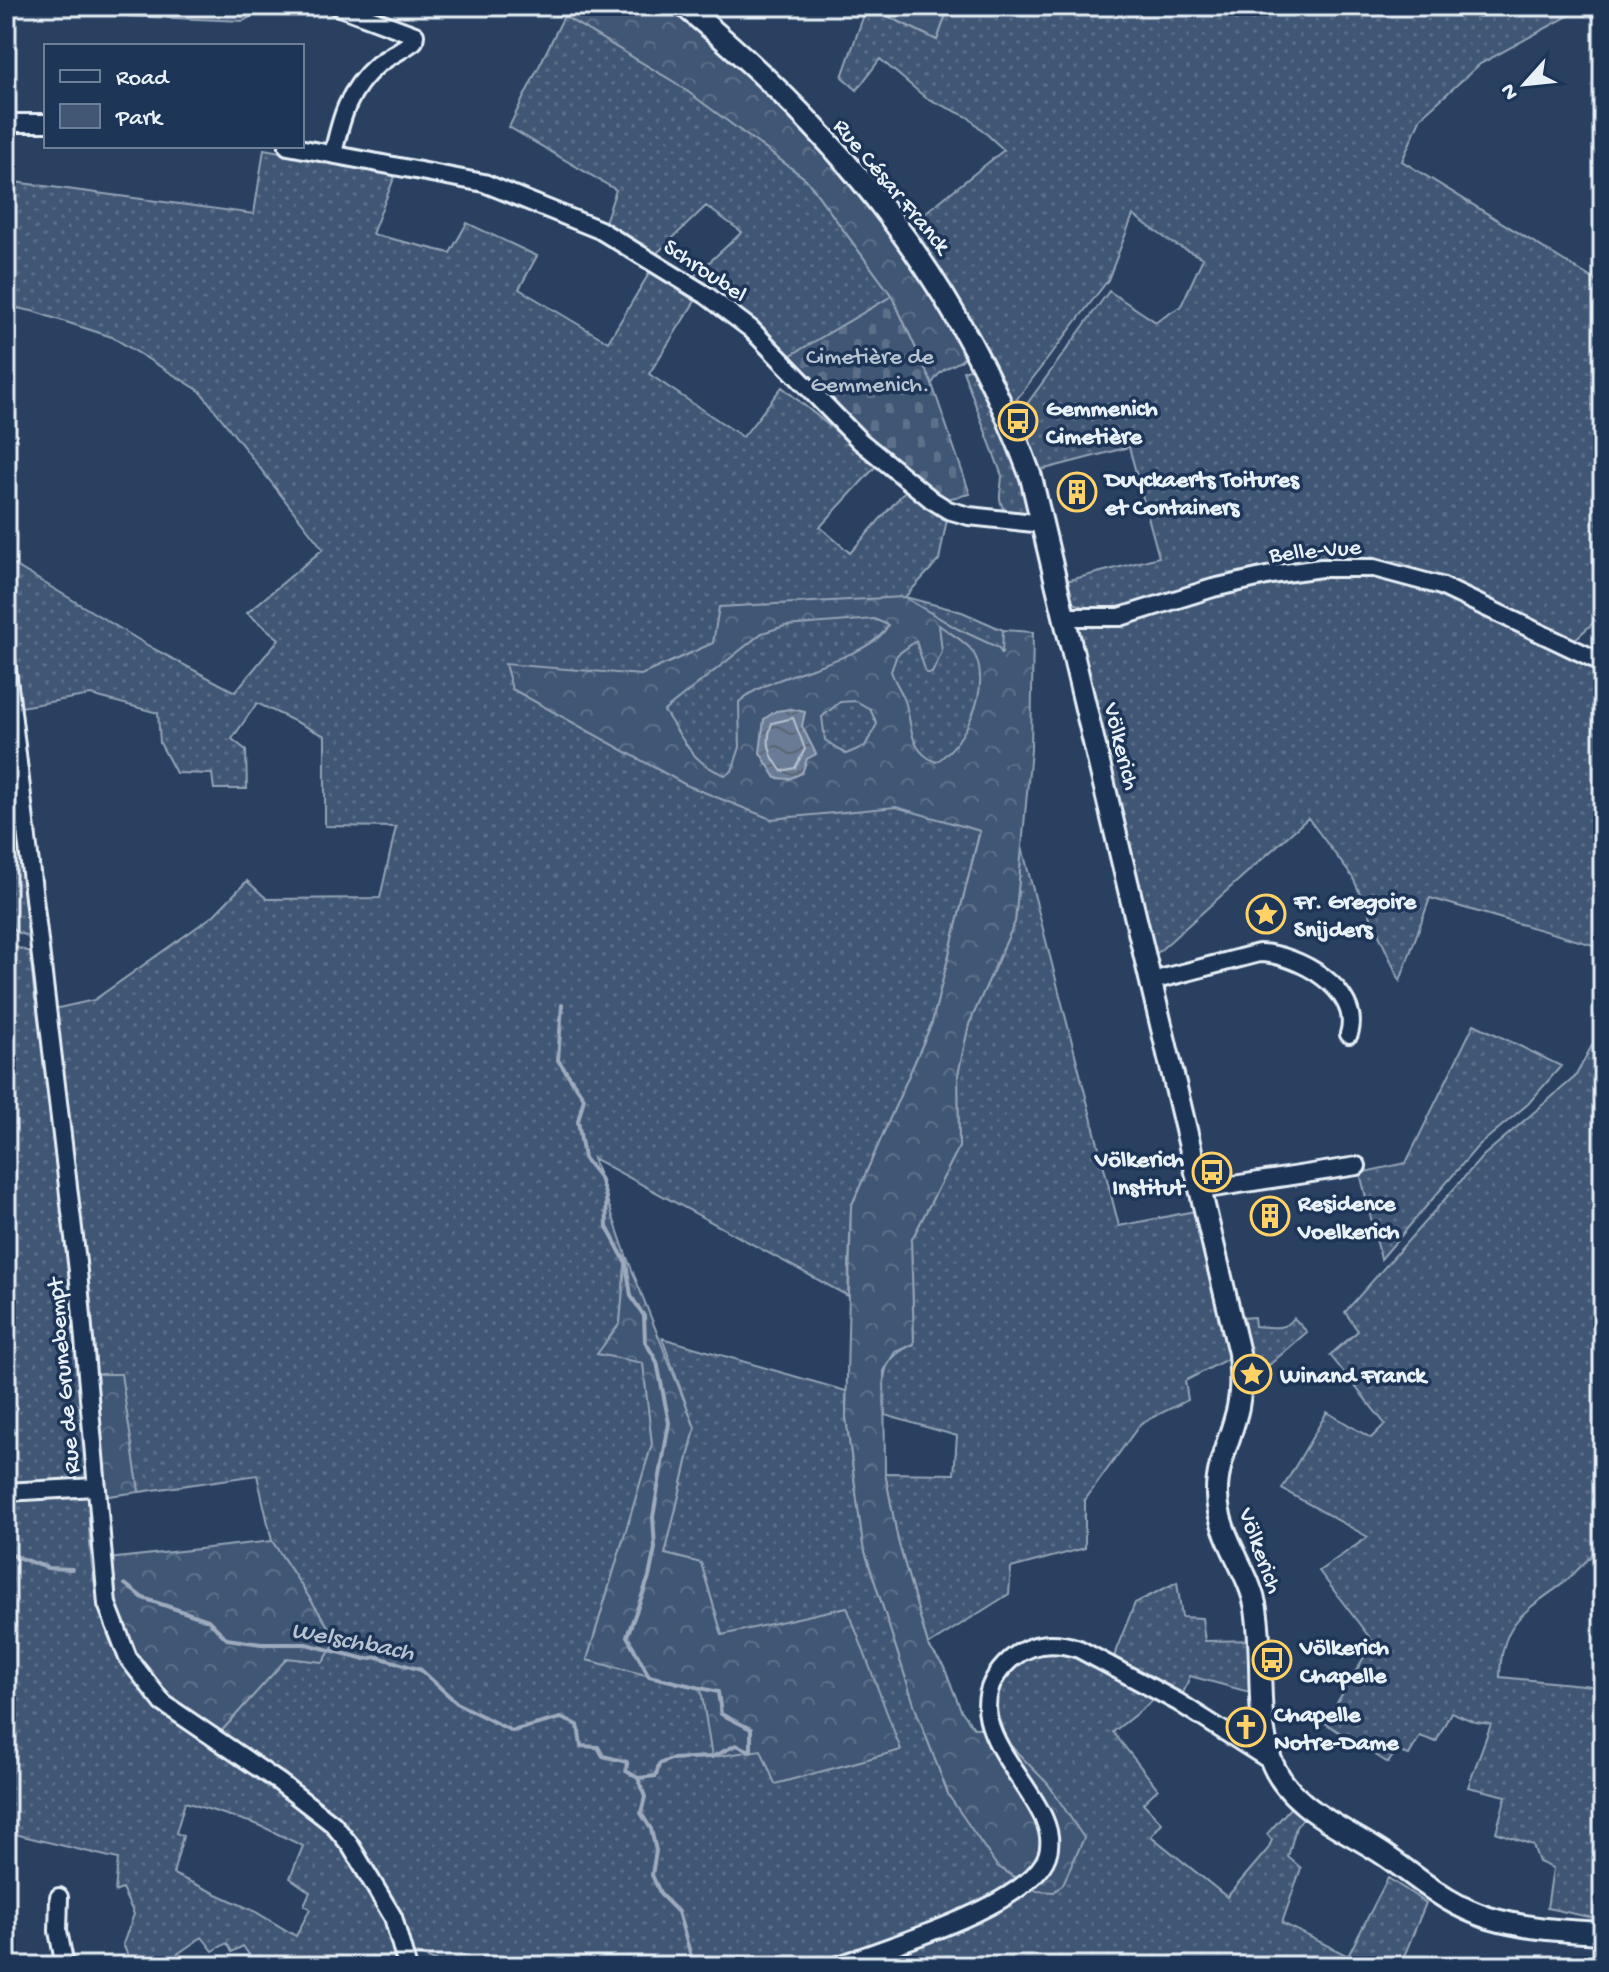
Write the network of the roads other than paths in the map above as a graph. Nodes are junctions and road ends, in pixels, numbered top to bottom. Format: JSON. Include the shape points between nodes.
{"nodes":[{"id":1,"x":337,"y":6,"type":"edge"},
{"id":2,"x":684,"y":6,"type":"edge"},
{"id":3,"x":6,"y":123,"type":"edge"},
{"id":4,"x":44,"y":123,"type":"edge"},
{"id":5,"x":299,"y":148,"type":"edge"},
{"id":6,"x":333,"y":154,"type":"junction"},
{"id":7,"x":1043,"y":524,"type":"junction"},
{"id":8,"x":1065,"y":617,"type":"junction"},
{"id":9,"x":6,"y":661,"type":"edge"},
{"id":10,"x":1603,"y":663,"type":"edge"},
{"id":11,"x":1152,"y":981,"type":"junction"},
{"id":12,"x":1349,"y":1034,"type":"dead end"},
{"id":13,"x":1357,"y":1166,"type":"dead end"},
{"id":14,"x":1201,"y":1190,"type":"junction"},
{"id":15,"x":95,"y":1487,"type":"junction"},
{"id":16,"x":6,"y":1492,"type":"edge"},
{"id":17,"x":1271,"y":1761,"type":"junction"},
{"id":18,"x":59,"y":1897,"type":"dead end"},
{"id":19,"x":1603,"y":1933,"type":"edge"},
{"id":20,"x":65,"y":1966,"type":"edge"},
{"id":21,"x":407,"y":1966,"type":"edge"},
{"id":22,"x":836,"y":1966,"type":"edge"}],
"edges":[{"from":1,"to":6,"type":"street","via":[[415,35],[347,99]]},
{"from":2,"to":7,"type":"main road","name":"Rue César Franck","via":[[785,100],[903,230],[933,274],[1002,402]]},
{"from":3,"to":4,"type":"street"},
{"from":5,"to":6,"type":"street","name":"Schroubel"},
{"from":6,"to":7,"type":"street","name":"Schroubel","via":[[484,183],[600,230],[751,329],[860,441],[932,500],[969,516]]},
{"from":7,"to":8,"type":"main road","name":"Völkerich"},
{"from":8,"to":10,"type":"street","name":"Belle-Vue","via":[[1120,617],[1271,575],[1374,568],[1441,586]]},
{"from":8,"to":11,"type":"main road","name":"Völkerich"},
{"from":9,"to":15,"type":"street","name":"Rue de Grunebempt","via":[[78,1271]]},
{"from":11,"to":12,"type":"street","via":[[1259,953],[1278,953],[1329,981],[1353,1021]]},
{"from":11,"to":14,"type":"main road","name":"Völkerich"},
{"from":13,"to":14,"type":"street"},
{"from":14,"to":17,"type":"main road","name":"Völkerich","via":[[1241,1373],[1220,1473],[1218,1510],[1256,1608]]},
{"from":15,"to":16,"type":"street"},
{"from":15,"to":21,"type":"street","name":"Rue de Grunebempt","via":[[107,1604],[136,1670],[163,1703],[333,1824],[393,1917]]},
{"from":17,"to":19,"type":"main road","name":"Völkerich","via":[[1315,1812],[1388,1857],[1437,1896],[1490,1918]]},
{"from":17,"to":22,"type":"street","via":[[1178,1702],[1079,1649],[1062,1644],[1028,1648],[1003,1667],[993,1683],[989,1718],[998,1744],[1042,1818],[1047,1857],[1027,1882],[986,1908]]},
{"from":18,"to":20,"type":"street"}]}
